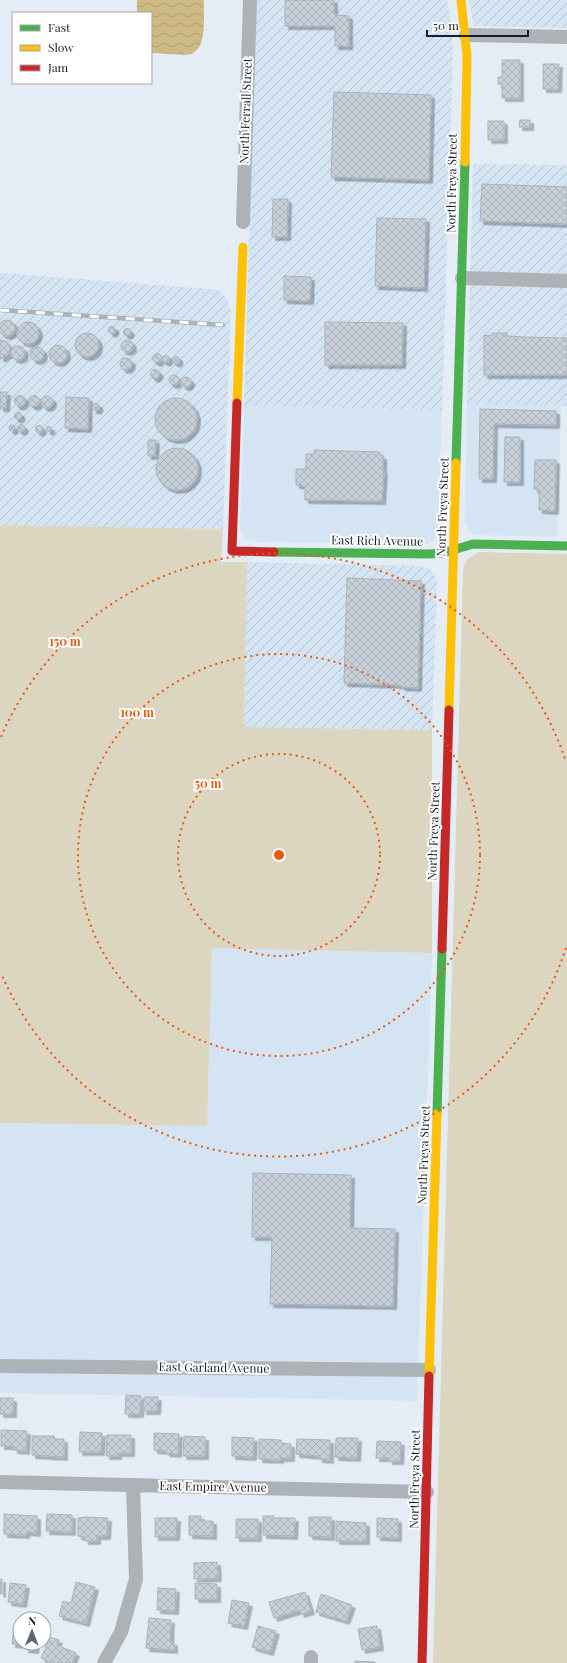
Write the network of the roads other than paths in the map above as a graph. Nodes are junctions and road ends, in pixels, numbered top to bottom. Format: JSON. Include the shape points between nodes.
{"nodes":[{"id":1,"x":250,"y":0,"type":"edge"},
{"id":2,"x":461,"y":0,"type":"edge"},
{"id":3,"x":466,"y":35,"type":"junction"},
{"id":4,"x":567,"y":37,"type":"edge"},
{"id":5,"x":243,"y":222,"type":"dead end"},
{"id":6,"x":243,"y":247,"type":"dead end"},
{"id":7,"x":462,"y":278,"type":"junction"},
{"id":8,"x":567,"y":281,"type":"edge"},
{"id":9,"x":567,"y":546,"type":"edge"},
{"id":10,"x":454,"y":549,"type":"junction"},
{"id":11,"x":0,"y":1366,"type":"edge"},
{"id":12,"x":429,"y":1370,"type":"junction"},
{"id":13,"x":0,"y":1482,"type":"edge"},
{"id":14,"x":133,"y":1486,"type":"junction"},
{"id":15,"x":427,"y":1492,"type":"junction"},
{"id":16,"x":104,"y":1663,"type":"edge"},
{"id":17,"x":422,"y":1663,"type":"edge"}],
"edges":[{"from":1,"to":5,"type":"street","name":"North Ferrall Street"},
{"from":2,"to":3,"type":"street","name":"North Freya Street"},
{"from":3,"to":4,"type":"street"},
{"from":3,"to":7,"type":"street","name":"North Freya Street"},
{"from":6,"to":10,"type":"street","name":"East Rich Avenue","via":[[232,551],[429,554]]},
{"from":7,"to":8,"type":"street"},
{"from":7,"to":10,"type":"street","name":"North Freya Street"},
{"from":9,"to":10,"type":"street","name":"East Rich Avenue","via":[[473,544]]},
{"from":10,"to":12,"type":"street","name":"North Freya Street"},
{"from":11,"to":12,"type":"street","name":"East Garland Avenue"},
{"from":12,"to":15,"type":"street","name":"North Freya Street"},
{"from":13,"to":14,"type":"street","name":"East Empire Avenue"},
{"from":14,"to":15,"type":"street","name":"East Empire Avenue"},
{"from":14,"to":16,"type":"street","via":[[136,1580],[121,1632]]},
{"from":15,"to":17,"type":"street","name":"North Freya Street"}]}
